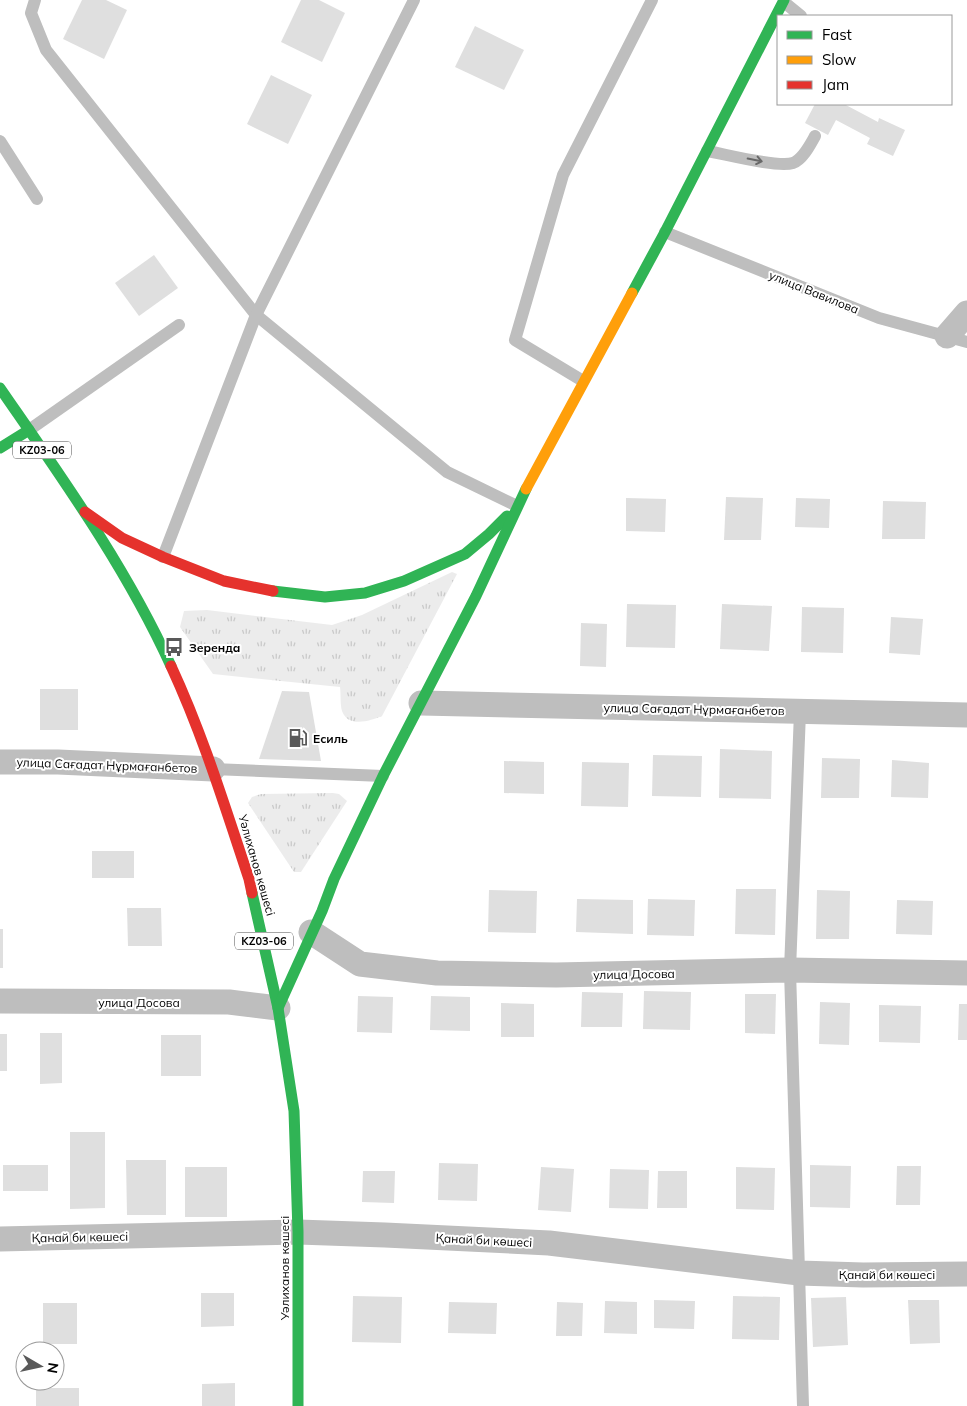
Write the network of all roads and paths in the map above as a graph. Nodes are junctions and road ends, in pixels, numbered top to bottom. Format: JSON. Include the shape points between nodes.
{"nodes":[{"id":1,"x":35,"y":0,"type":"edge"},
{"id":2,"x":414,"y":0,"type":"edge"},
{"id":3,"x":652,"y":0,"type":"edge"},
{"id":4,"x":784,"y":1,"type":"edge"},
{"id":5,"x":800,"y":15,"type":"edge"},
{"id":6,"x":815,"y":136,"type":"dead end"},
{"id":7,"x":0,"y":141,"type":"edge"},
{"id":8,"x":707,"y":151,"type":"junction"},
{"id":9,"x":37,"y":199,"type":"dead end"},
{"id":10,"x":665,"y":232,"type":"junction"},
{"id":11,"x":967,"y":313,"type":"edge"},
{"id":12,"x":256,"y":315,"type":"junction"},
{"id":13,"x":179,"y":325,"type":"dead end"},
{"id":14,"x":957,"y":339,"type":"edge"},
{"id":15,"x":583,"y":381,"type":"junction"},
{"id":16,"x":0,"y":388,"type":"edge"},
{"id":17,"x":29,"y":430,"type":"junction"},
{"id":18,"x":0,"y":448,"type":"edge"},
{"id":19,"x":517,"y":506,"type":"junction"},
{"id":20,"x":85,"y":512,"type":"junction"},
{"id":21,"x":163,"y":557,"type":"junction"},
{"id":22,"x":421,"y":703,"type":"junction"},
{"id":23,"x":800,"y":712,"type":"junction"},
{"id":24,"x":967,"y":715,"type":"edge"},
{"id":25,"x":0,"y":762,"type":"edge"},
{"id":26,"x":213,"y":769,"type":"junction"},
{"id":27,"x":384,"y":776,"type":"junction"},
{"id":28,"x":311,"y":932,"type":"junction"},
{"id":29,"x":790,"y":970,"type":"junction"},
{"id":30,"x":967,"y":972,"type":"edge"},
{"id":31,"x":0,"y":1001,"type":"edge"},
{"id":32,"x":278,"y":1008,"type":"junction"},
{"id":33,"x":298,"y":1232,"type":"junction"},
{"id":34,"x":0,"y":1239,"type":"edge"},
{"id":35,"x":799,"y":1273,"type":"junction"},
{"id":36,"x":967,"y":1274,"type":"edge"},
{"id":37,"x":298,"y":1406,"type":"edge"},
{"id":38,"x":803,"y":1406,"type":"edge"}],
"edges":[{"from":1,"to":12,"type":"lane","via":[[31,13],[46,50]]},
{"from":2,"to":12,"type":"lane"},
{"from":3,"to":15,"type":"lane","via":[[563,175],[514,340]]},
{"from":4,"to":5,"type":"lane"},
{"from":4,"to":8,"type":"street"},
{"from":8,"to":6,"type":"lane","one_way":true,"via":[[772,164],[793,163]]},
{"from":7,"to":9,"type":"lane"},
{"from":8,"to":10,"type":"street"},
{"from":10,"to":14,"type":"lane","name":"улица Вавилова","via":[[879,318]]},
{"from":10,"to":15,"type":"street"},
{"from":11,"to":14,"type":"street"},
{"from":12,"to":19,"type":"lane","via":[[447,472]]},
{"from":12,"to":21,"type":"lane"},
{"from":13,"to":17,"type":"lane"},
{"from":15,"to":19,"type":"street"},
{"from":16,"to":17,"type":"street","name":"Уәлиханов көшесі","number":"KZ03-06"},
{"from":17,"to":18,"type":"street"},
{"from":17,"to":20,"type":"street","name":"Уәлиханов көшесі","number":"KZ03-06"},
{"from":19,"to":21,"type":"street","via":[[464,554],[404,581],[365,593],[325,597],[282,593],[224,580]]},
{"from":19,"to":22,"type":"street","via":[[476,596]]},
{"from":20,"to":21,"type":"street","via":[[122,538]]},
{"from":20,"to":26,"type":"street","name":"Уәлиханов көшесі","number":"KZ03-06","via":[[162,644]]},
{"from":22,"to":23,"type":"street","name":"улица Сағадат Нұрмағанбетов"},
{"from":22,"to":27,"type":"street"},
{"from":23,"to":24,"type":"street","name":"улица Сағадат Нұрмағанбетов"},
{"from":23,"to":29,"type":"lane"},
{"from":25,"to":26,"type":"street","name":"улица Сағадат Нұрмағанбетов"},
{"from":26,"to":27,"type":"lane"},
{"from":26,"to":32,"type":"street","name":"Уәлиханов көшесі","number":"KZ03-06","via":[[249,879]]},
{"from":27,"to":28,"type":"street"},
{"from":28,"to":29,"type":"street","name":"улица Досова","via":[[360,964],[437,973],[556,975]]},
{"from":28,"to":32,"type":"street"},
{"from":29,"to":30,"type":"street","name":"улица Досова"},
{"from":29,"to":35,"type":"lane"},
{"from":31,"to":32,"type":"street","name":"улица Досова","via":[[229,1002]]},
{"from":32,"to":33,"type":"street","name":"Уәлиханов көшесі","number":"KZ03-06","via":[[294,1111]]},
{"from":33,"to":34,"type":"street","name":"Қанай би көшесі"},
{"from":33,"to":35,"type":"street","name":"Қанай би көшесі","via":[[549,1243]]},
{"from":33,"to":37,"type":"street","name":"Уәлиханов көшесі","number":"KZ03-06"},
{"from":35,"to":36,"type":"street","name":"Қанай би көшесі"},
{"from":35,"to":38,"type":"lane"}]}
